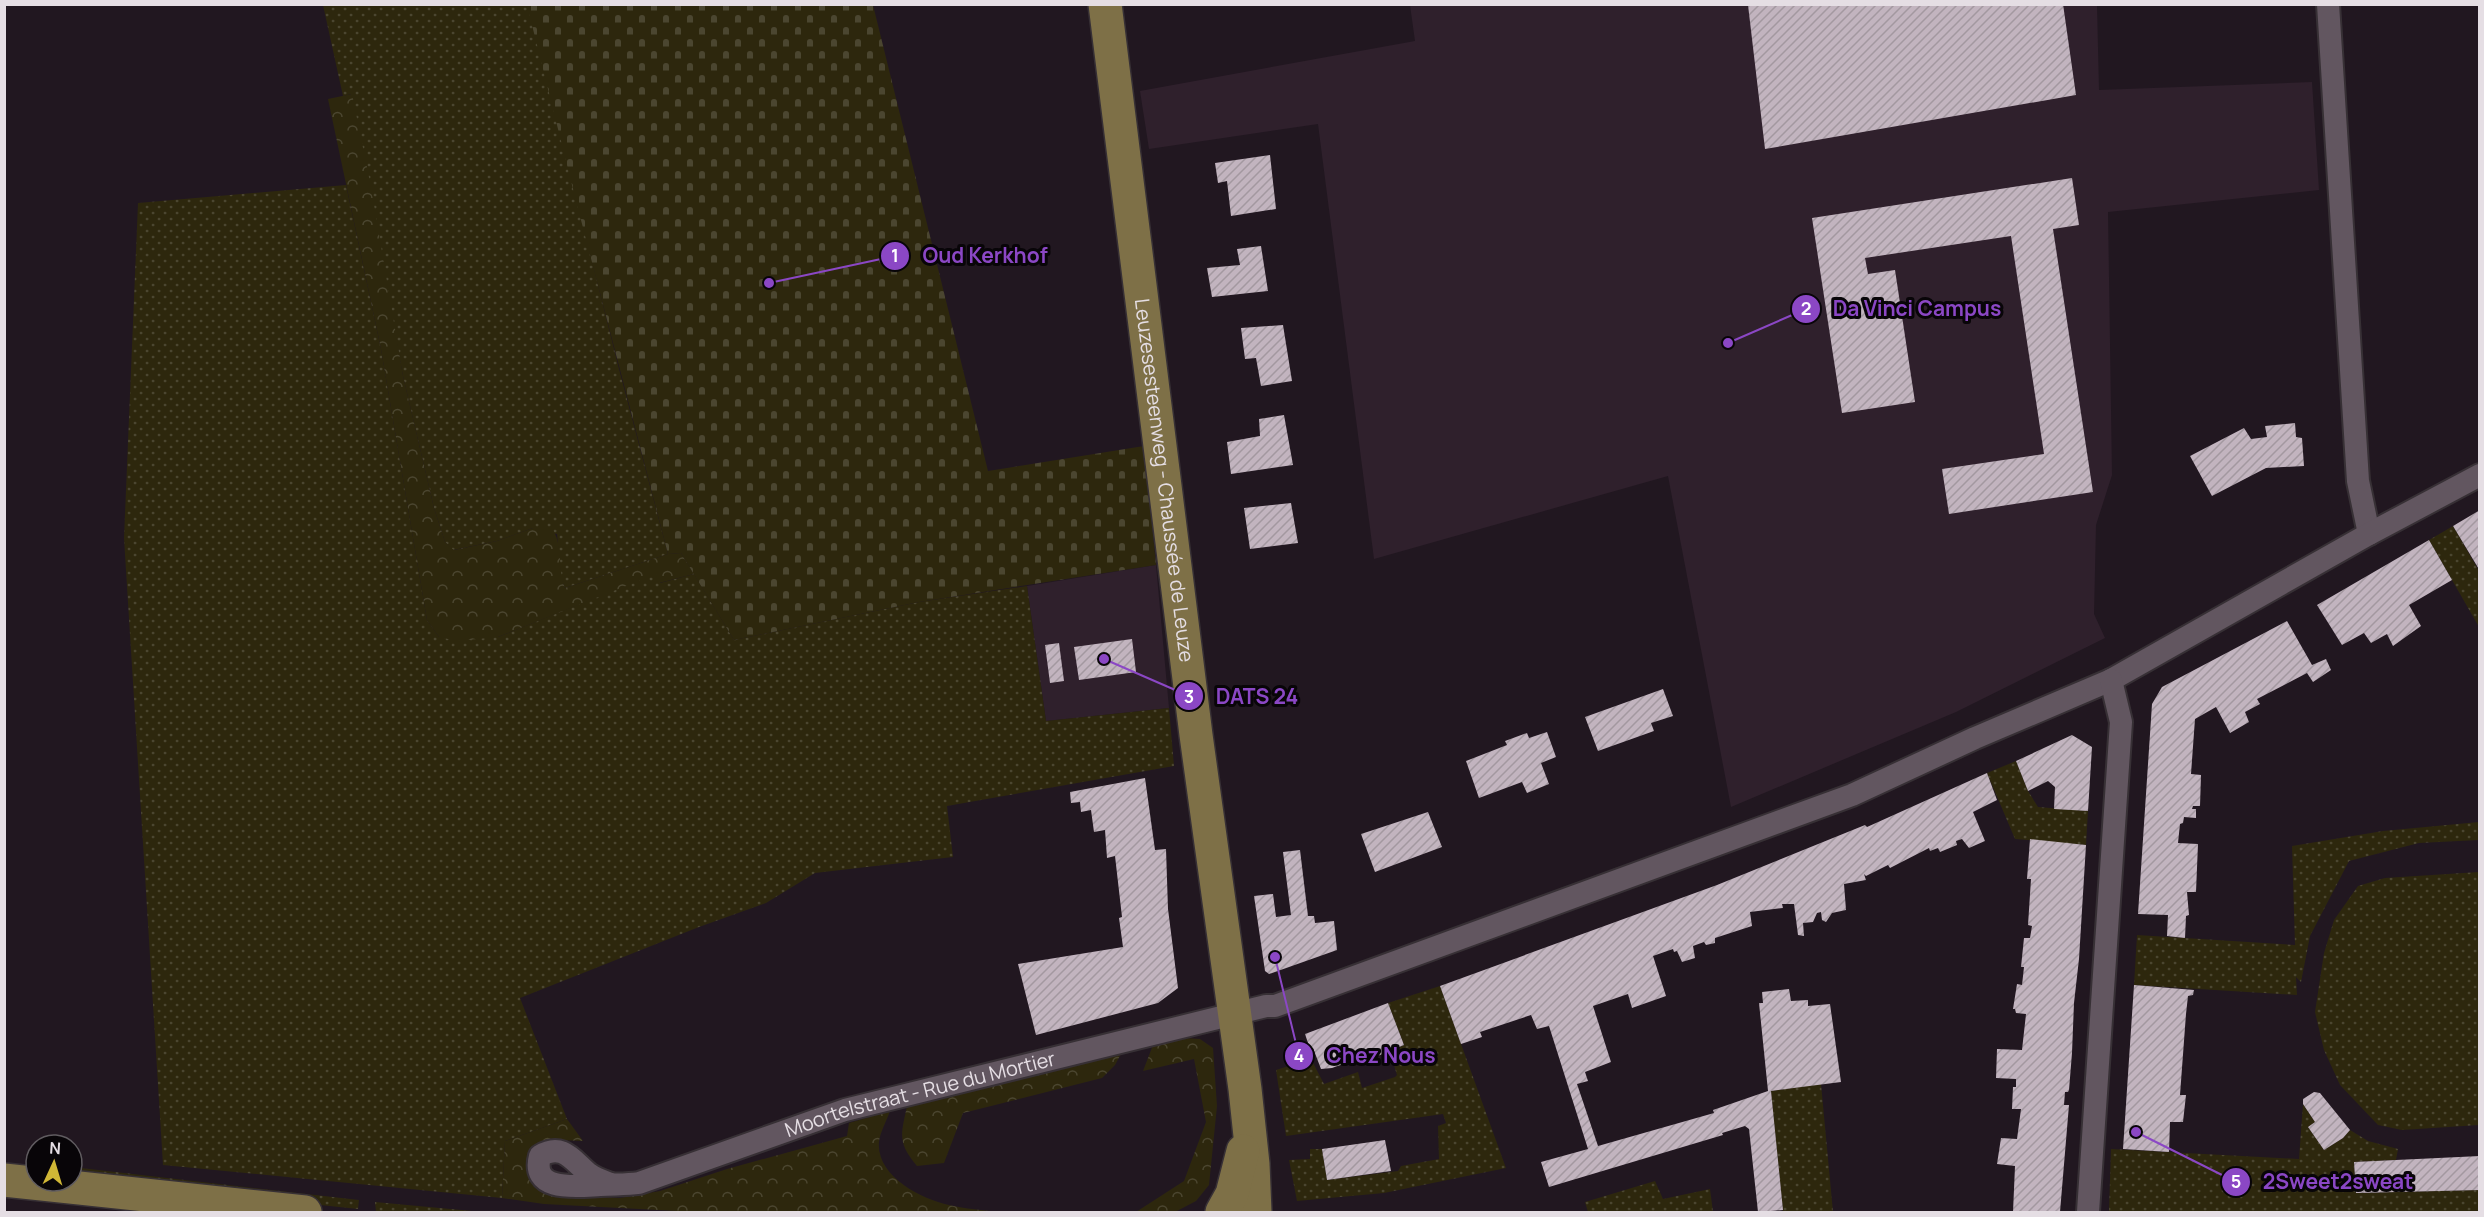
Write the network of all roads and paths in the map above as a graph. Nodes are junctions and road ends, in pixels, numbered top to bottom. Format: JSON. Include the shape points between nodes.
{"nodes":[{"id":1,"x":1105,"y":4,"type":"edge"},
{"id":2,"x":2328,"y":4,"type":"edge"},
{"id":3,"x":2480,"y":475,"type":"edge"},
{"id":4,"x":2369,"y":534,"type":"junction"},
{"id":5,"x":2111,"y":680,"type":"junction"},
{"id":6,"x":1233,"y":1015,"type":"junction"},
{"id":7,"x":1249,"y":1135,"type":"junction"},
{"id":8,"x":4,"y":1180,"type":"edge"},
{"id":9,"x":612,"y":1184,"type":"dead end"},
{"id":10,"x":4,"y":1202,"type":"edge"},
{"id":11,"x":95,"y":1212,"type":"edge"},
{"id":12,"x":304,"y":1212,"type":"edge"},
{"id":13,"x":1222,"y":1212,"type":"edge"},
{"id":14,"x":1255,"y":1212,"type":"edge"},
{"id":15,"x":2088,"y":1212,"type":"edge"}],
"edges":[{"from":1,"to":6,"type":"main road","name":"Leuzesesteenweg - Chaussée de Leuze"},
{"from":2,"to":4,"type":"street","via":[[2358,481]]},
{"from":3,"to":4,"type":"street","name":"Moortelstraat - Rue du Mortier"},
{"from":4,"to":5,"type":"street","name":"Moortelstraat - Rue du Mortier"},
{"from":5,"to":6,"type":"street","name":"Moortelstraat - Rue du Mortier","via":[[1852,795],[1275,1006]]},
{"from":5,"to":15,"type":"street","via":[[2121,722]]},
{"from":6,"to":7,"type":"main road","name":"Leuzesesteenweg - Chaussée de Leuze"},
{"from":6,"to":9,"type":"street","name":"Moortelstraat - Rue du Mortier","via":[[845,1110],[639,1183]]},
{"from":7,"to":13,"type":"main road","name":"Leuzesesteenweg - Chaussée de Leuze","via":[[1232,1194]]},
{"from":7,"to":14,"type":"main road","name":"Leuzesesteenweg - Chaussée de Leuze"},
{"from":8,"to":12,"type":"main road"},
{"from":10,"to":11,"type":"main road"}]}
